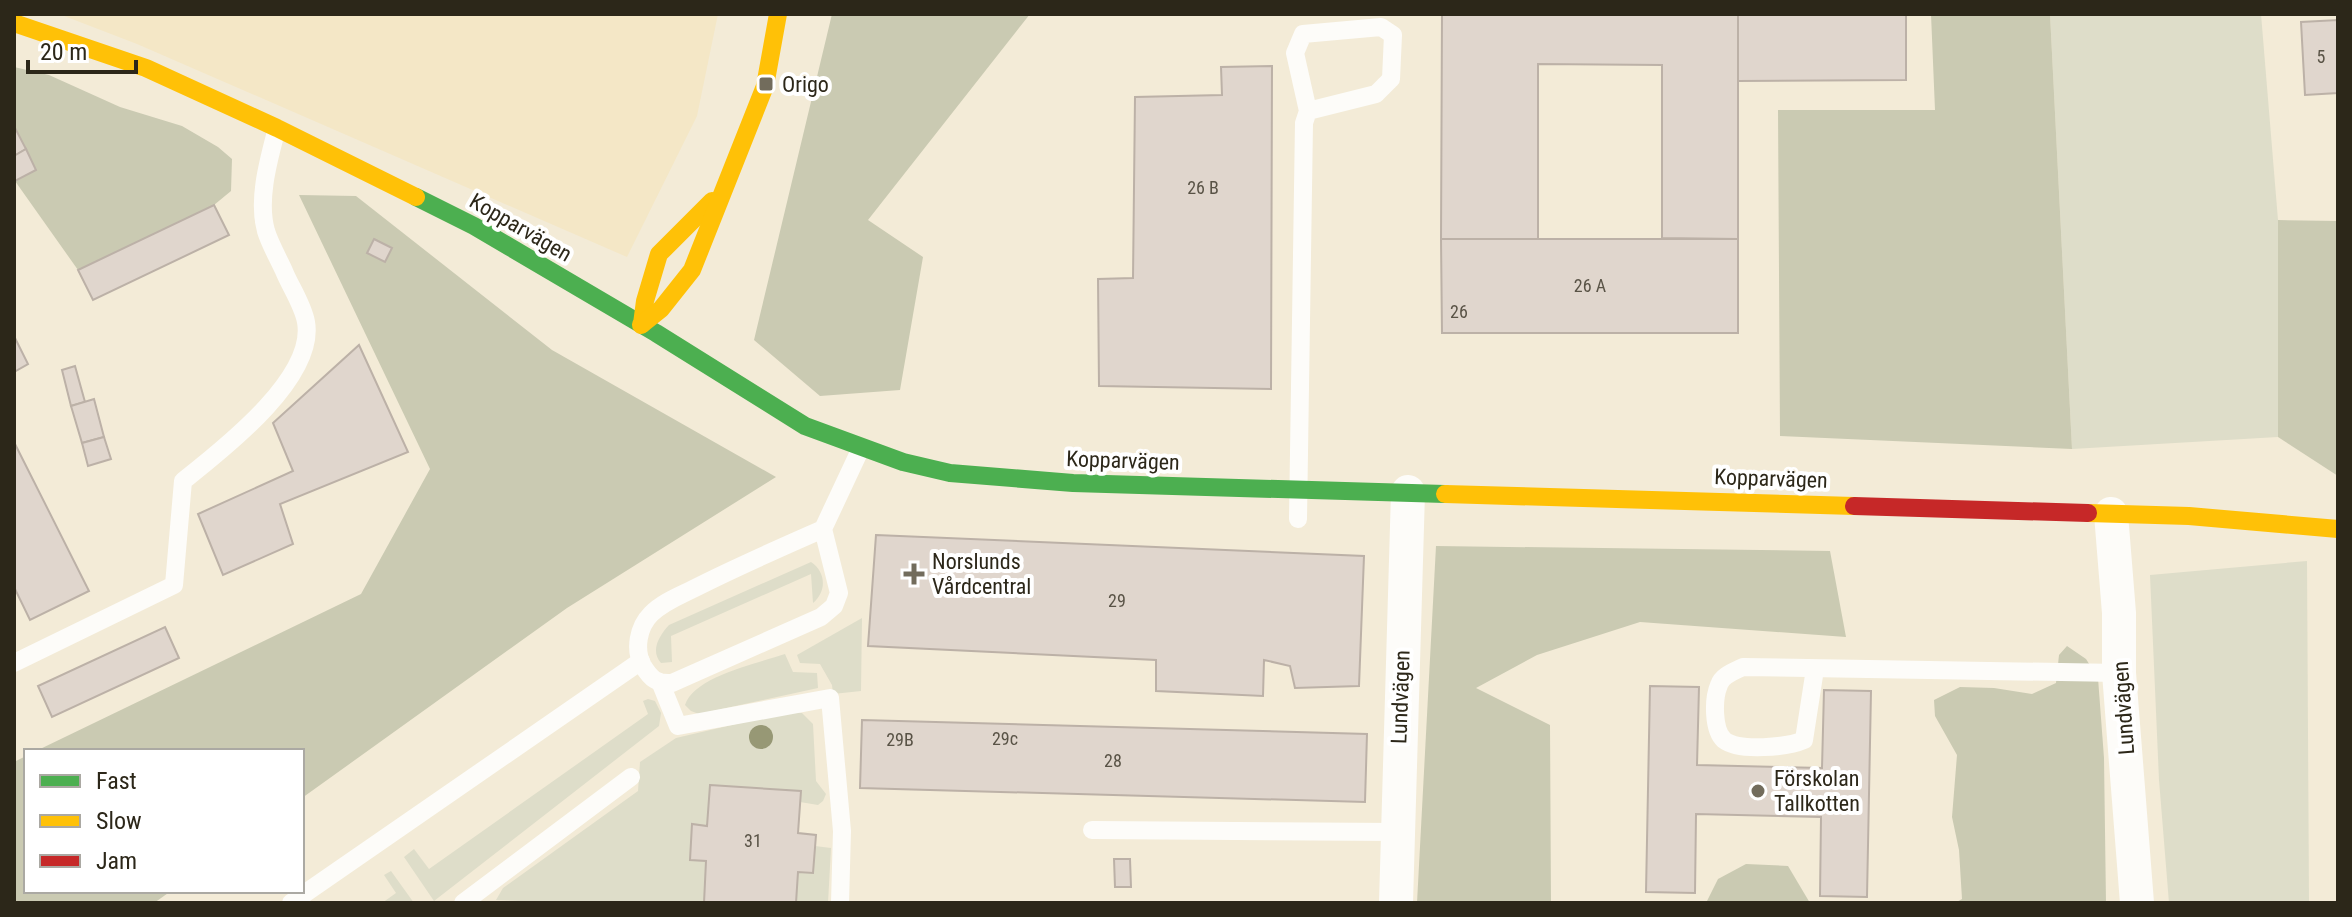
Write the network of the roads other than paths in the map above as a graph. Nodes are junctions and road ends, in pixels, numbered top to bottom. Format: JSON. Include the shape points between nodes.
{"nodes":[{"id":1,"x":778,"y":14,"type":"edge"},
{"id":2,"x":14,"y":23,"type":"edge"},
{"id":3,"x":1308,"y":111,"type":"junction"},
{"id":4,"x":277,"y":128,"type":"junction"},
{"id":5,"x":725,"y":188,"type":"junction"},
{"id":6,"x":641,"y":325,"type":"junction"},
{"id":7,"x":861,"y":448,"type":"junction"},
{"id":8,"x":1300,"y":489,"type":"junction"},
{"id":9,"x":1408,"y":492,"type":"junction"},
{"id":10,"x":2111,"y":514,"type":"junction"},
{"id":11,"x":1298,"y":519,"type":"dead end"},
{"id":12,"x":823,"y":529,"type":"junction"},
{"id":13,"x":2338,"y":529,"type":"edge"},
{"id":14,"x":641,"y":661,"type":"junction"},
{"id":15,"x":14,"y":663,"type":"edge"},
{"id":16,"x":1815,"y":669,"type":"junction"},
{"id":17,"x":2119,"y":673,"type":"junction"},
{"id":18,"x":661,"y":684,"type":"junction"},
{"id":19,"x":631,"y":777,"type":"dead end"},
{"id":20,"x":1092,"y":830,"type":"dead end"},
{"id":21,"x":1396,"y":832,"type":"junction"},
{"id":22,"x":291,"y":903,"type":"edge"},
{"id":23,"x":463,"y":903,"type":"edge"},
{"id":24,"x":840,"y":903,"type":"edge"},
{"id":25,"x":1396,"y":903,"type":"edge"},
{"id":26,"x":2137,"y":903,"type":"edge"}],
"edges":[{"from":1,"to":5,"type":"street","via":[[765,86]]},
{"from":2,"to":4,"type":"street","name":"Kopparvägen","via":[[146,68]]},
{"from":3,"to":3,"type":"lane","via":[[1376,94],[1391,79],[1393,35],[1381,27],[1303,34],[1295,53]]},
{"from":3,"to":8,"type":"lane"},
{"from":4,"to":6,"type":"street","name":"Kopparvägen","via":[[491,235]]},
{"from":4,"to":15,"type":"lane","via":[[264,201],[266,230],[306,322],[304,354],[287,384],[231,443],[183,481],[174,585]]},
{"from":5,"to":6,"type":"street","via":[[692,270]]},
{"from":5,"to":6,"type":"street","via":[[659,254]]},
{"from":6,"to":7,"type":"street","name":"Kopparvägen","via":[[805,426]]},
{"from":7,"to":8,"type":"street","name":"Kopparvägen","via":[[977,477]]},
{"from":7,"to":12,"type":"lane"},
{"from":8,"to":9,"type":"street","name":"Kopparvägen"},
{"from":8,"to":11,"type":"lane"},
{"from":9,"to":10,"type":"street","name":"Kopparvägen"},
{"from":9,"to":21,"type":"street","name":"Lundvägen"},
{"from":10,"to":13,"type":"street","name":"Kopparvägen"},
{"from":10,"to":17,"type":"street","name":"Lundvägen"},
{"from":12,"to":14,"type":"lane","via":[[663,604],[640,634]]},
{"from":12,"to":18,"type":"lane","via":[[839,593],[834,606],[821,617]]},
{"from":14,"to":18,"type":"lane"},
{"from":14,"to":22,"type":"lane"},
{"from":16,"to":16,"type":"lane","via":[[1755,666],[1726,676],[1719,684],[1716,707],[1721,738],[1753,747],[1804,740]]},
{"from":16,"to":17,"type":"lane"},
{"from":17,"to":26,"type":"street","name":"Lundvägen"},
{"from":18,"to":24,"type":"lane","via":[[678,726],[830,698],[842,831]]},
{"from":19,"to":23,"type":"lane"},
{"from":20,"to":21,"type":"lane"},
{"from":21,"to":25,"type":"street","name":"Lundvägen"}]}
